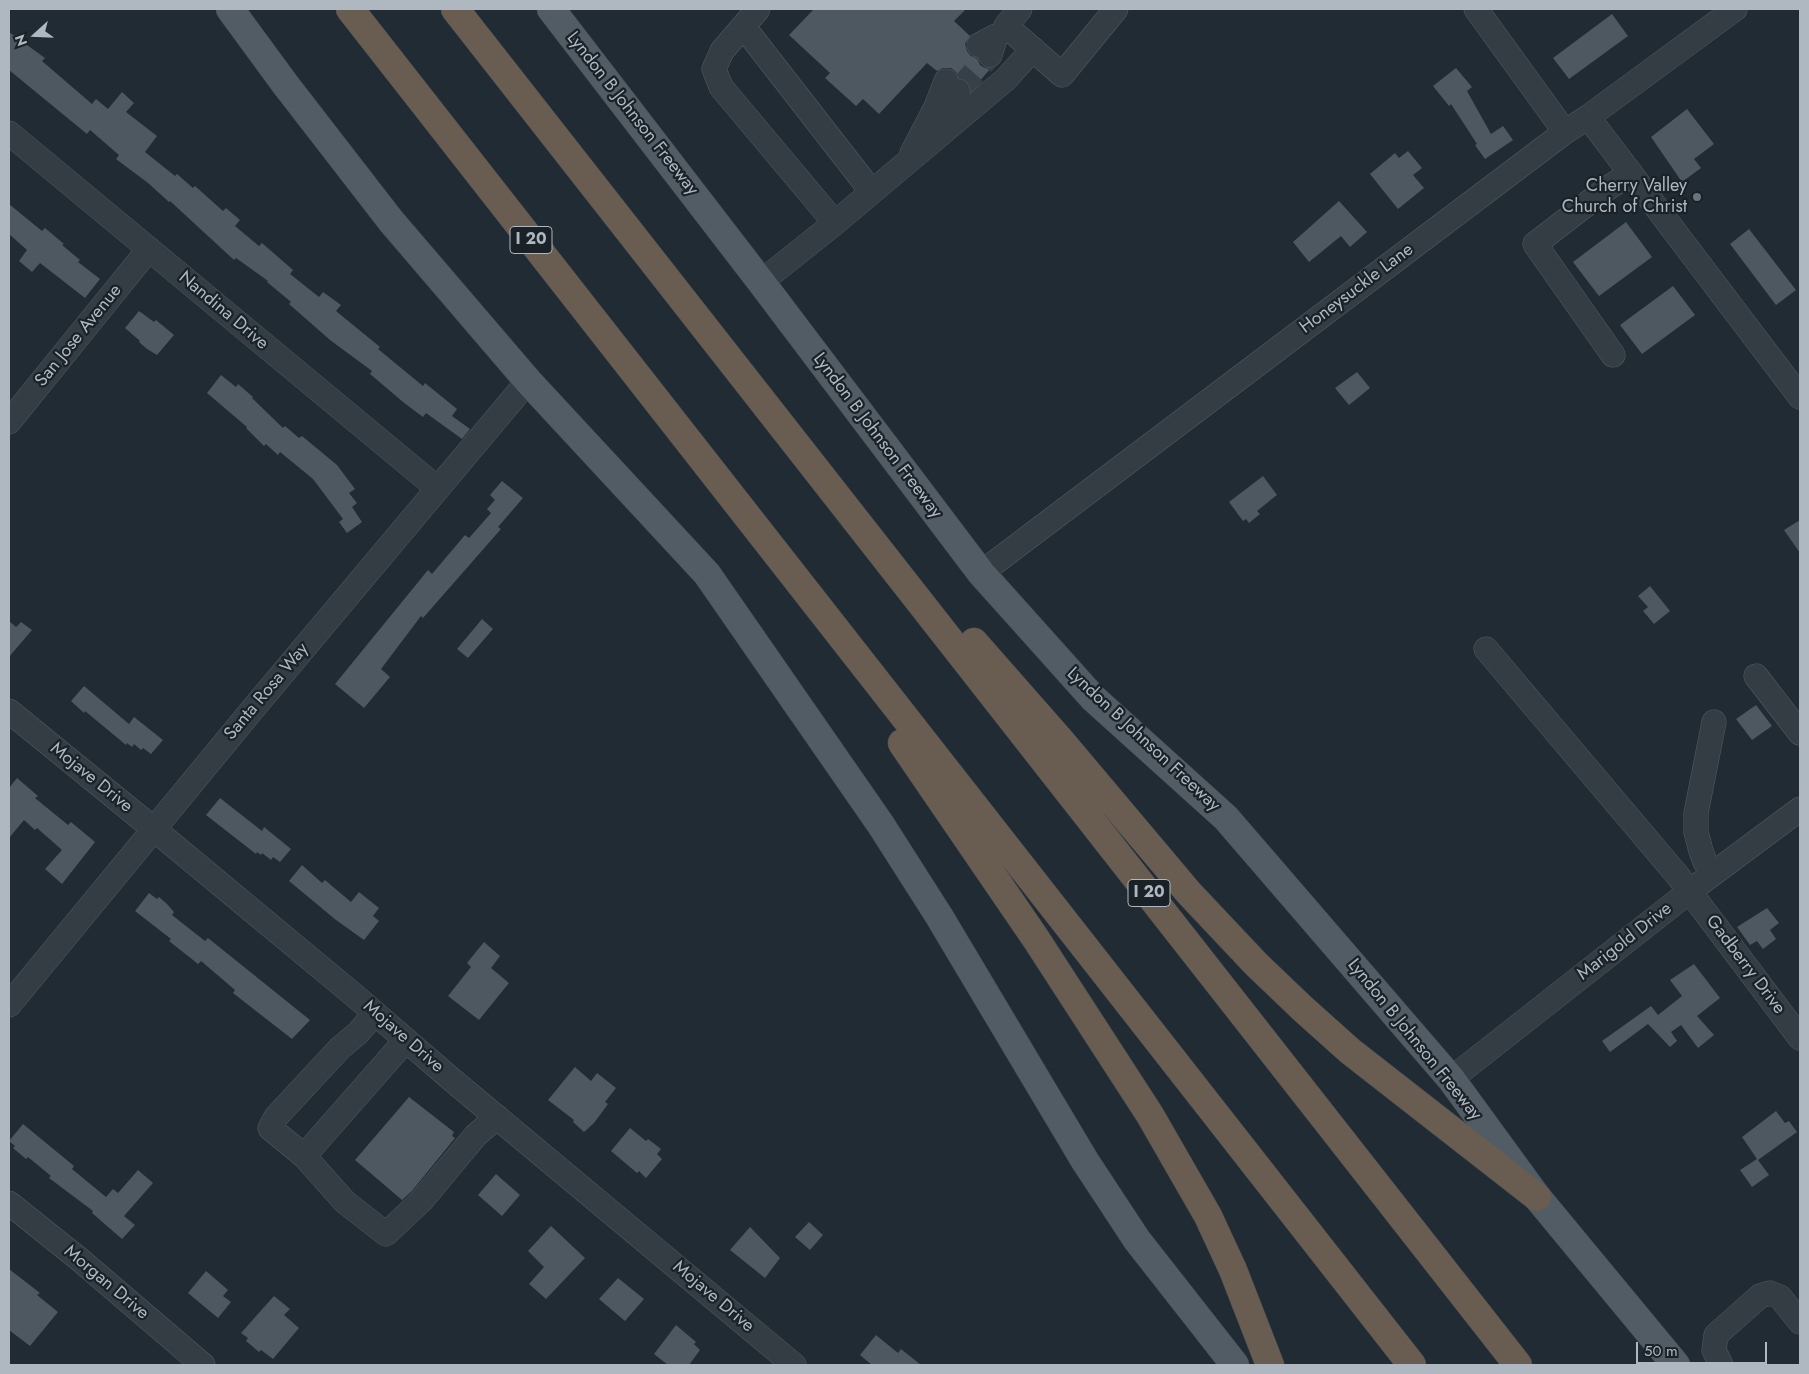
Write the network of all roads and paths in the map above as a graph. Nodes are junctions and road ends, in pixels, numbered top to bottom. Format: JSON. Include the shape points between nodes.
{"nodes":[{"id":1,"x":230,"y":9,"type":"edge"},
{"id":2,"x":350,"y":9,"type":"edge"},
{"id":3,"x":456,"y":9,"type":"edge"},
{"id":4,"x":550,"y":9,"type":"edge"},
{"id":5,"x":758,"y":9,"type":"edge"},
{"id":6,"x":1116,"y":9,"type":"edge"},
{"id":7,"x":1476,"y":9,"type":"edge"},
{"id":8,"x":1735,"y":9,"type":"edge"},
{"id":9,"x":743,"y":26,"type":"junction"},
{"id":10,"x":998,"y":34,"type":"edge"},
{"id":11,"x":1033,"y":49,"type":"junction"},
{"id":12,"x":952,"y":86,"type":"tunnel mouth"},
{"id":13,"x":1588,"y":117,"type":"junction"},
{"id":14,"x":1565,"y":132,"type":"junction"},
{"id":15,"x":9,"y":134,"type":"edge"},
{"id":16,"x":907,"y":163,"type":"junction"},
{"id":17,"x":1630,"y":173,"type":"junction"},
{"id":18,"x":872,"y":192,"type":"junction"},
{"id":19,"x":835,"y":223,"type":"junction"},
{"id":20,"x":149,"y":250,"type":"junction"},
{"id":21,"x":761,"y":282,"type":"junction"},
{"id":22,"x":1613,"y":355,"type":"dead end"},
{"id":23,"x":528,"y":381,"type":"junction"},
{"id":24,"x":1800,"y":397,"type":"edge"},
{"id":25,"x":779,"y":421,"type":"junction"},
{"id":26,"x":9,"y":422,"type":"edge"},
{"id":27,"x":711,"y":471,"type":"junction"},
{"id":28,"x":438,"y":488,"type":"junction"},
{"id":29,"x":981,"y":573,"type":"junction"},
{"id":30,"x":1486,"y":649,"type":"dead end"},
{"id":31,"x":1756,"y":676,"type":"dead end"},
{"id":32,"x":9,"y":712,"type":"edge"},
{"id":33,"x":1714,"y":722,"type":"dead end"},
{"id":34,"x":1800,"y":733,"type":"edge"},
{"id":35,"x":1800,"y":809,"type":"edge"},
{"id":36,"x":155,"y":830,"type":"junction"},
{"id":37,"x":1714,"y":873,"type":"junction"},
{"id":38,"x":1690,"y":891,"type":"junction"},
{"id":39,"x":9,"y":1004,"type":"edge"},
{"id":40,"x":375,"y":1013,"type":"junction"},
{"id":41,"x":1800,"y":1038,"type":"edge"},
{"id":42,"x":406,"y":1040,"type":"junction"},
{"id":43,"x":1452,"y":1079,"type":"junction"},
{"id":44,"x":497,"y":1117,"type":"junction"},
{"id":45,"x":304,"y":1156,"type":"junction"},
{"id":46,"x":1537,"y":1197,"type":"junction"},
{"id":47,"x":9,"y":1203,"type":"edge"},
{"id":48,"x":1800,"y":1322,"type":"edge"},
{"id":49,"x":203,"y":1365,"type":"edge"},
{"id":50,"x":794,"y":1365,"type":"edge"},
{"id":51,"x":1235,"y":1365,"type":"edge"},
{"id":52,"x":1270,"y":1365,"type":"edge"},
{"id":53,"x":1412,"y":1365,"type":"edge"},
{"id":54,"x":1518,"y":1365,"type":"edge"},
{"id":55,"x":1676,"y":1365,"type":"edge"},
{"id":56,"x":1721,"y":1365,"type":"edge"}],
"edges":[{"from":1,"to":23,"type":"main road","via":[[391,221]]},
{"from":2,"to":27,"type":"highway","number":"I 20"},
{"from":3,"to":25,"type":"highway","number":"I 20"},
{"from":4,"to":21,"type":"main road","name":"Lyndon B Johnson Freeway"},
{"from":5,"to":9,"type":"street"},
{"from":6,"to":11,"type":"street","via":[[1062,74]]},
{"from":7,"to":14,"type":"street"},
{"from":8,"to":13,"type":"street","name":"Honeysuckle Lane"},
{"from":9,"to":18,"type":"street"},
{"from":9,"to":19,"type":"street","via":[[722,51],[714,69],[721,87]]},
{"from":10,"to":11,"type":"street"},
{"from":11,"to":16,"type":"street","via":[[1006,79]]},
{"from":12,"to":16,"type":"street","via":[[936,107]]},
{"from":13,"to":14,"type":"street","name":"Honeysuckle Lane"},
{"from":13,"to":17,"type":"street"},
{"from":14,"to":29,"type":"street","name":"Honeysuckle Lane"},
{"from":15,"to":20,"type":"street","name":"Nandina Drive"},
{"from":16,"to":18,"type":"street"},
{"from":17,"to":22,"type":"street","via":[[1535,244]]},
{"from":17,"to":24,"type":"street"},
{"from":18,"to":19,"type":"street"},
{"from":19,"to":21,"type":"street"},
{"from":20,"to":26,"type":"street","name":"San Jose Avenue"},
{"from":20,"to":28,"type":"street","name":"Nandina Drive"},
{"from":21,"to":29,"type":"main road","name":"Lyndon B Johnson Freeway"},
{"from":23,"to":28,"type":"street","name":"Santa Rosa Way"},
{"from":23,"to":51,"type":"main road","via":[[707,574],[881,825],[1090,1169],[1138,1240]]},
{"from":25,"to":46,"type":"highway","via":[[1054,733],[1190,893],[1256,964],[1350,1051]]},
{"from":25,"to":54,"type":"highway","number":"I 20"},
{"from":27,"to":52,"type":"highway","via":[[948,808],[1150,1116],[1208,1216]]},
{"from":27,"to":53,"type":"highway","number":"I 20"},
{"from":28,"to":36,"type":"street","name":"Santa Rosa Way"},
{"from":29,"to":43,"type":"main road","name":"Lyndon B Johnson Freeway","via":[[1093,698],[1226,818]]},
{"from":30,"to":38,"type":"street","name":"Gadberry Drive"},
{"from":31,"to":34,"type":"street"},
{"from":32,"to":36,"type":"street","name":"Mojave Drive"},
{"from":33,"to":37,"type":"street","via":[[1696,813],[1696,832],[1705,862]]},
{"from":35,"to":37,"type":"street","name":"Marigold Drive"},
{"from":36,"to":39,"type":"street","name":"Santa Rosa Way"},
{"from":36,"to":40,"type":"street","name":"Mojave Drive"},
{"from":37,"to":38,"type":"street","name":"Marigold Drive"},
{"from":38,"to":41,"type":"street","name":"Gadberry Drive"},
{"from":38,"to":43,"type":"street","name":"Marigold Drive"},
{"from":40,"to":42,"type":"street","name":"Mojave Drive"},
{"from":40,"to":45,"type":"street","via":[[276,1117],[270,1128]]},
{"from":42,"to":44,"type":"street","name":"Mojave Drive"},
{"from":42,"to":45,"type":"street"},
{"from":43,"to":46,"type":"main road","name":"Lyndon B Johnson Freeway"},
{"from":44,"to":45,"type":"street","via":[[476,1135],[422,1200],[386,1234],[345,1202]]},
{"from":44,"to":50,"type":"street","name":"Mojave Drive"},
{"from":46,"to":55,"type":"main road","name":"Lyndon B Johnson Freeway"},
{"from":47,"to":49,"type":"street","name":"Morgan Drive"},
{"from":48,"to":56,"type":"street","via":[[1780,1297],[1770,1293],[1760,1296],[1716,1335],[1714,1350]]}]}
